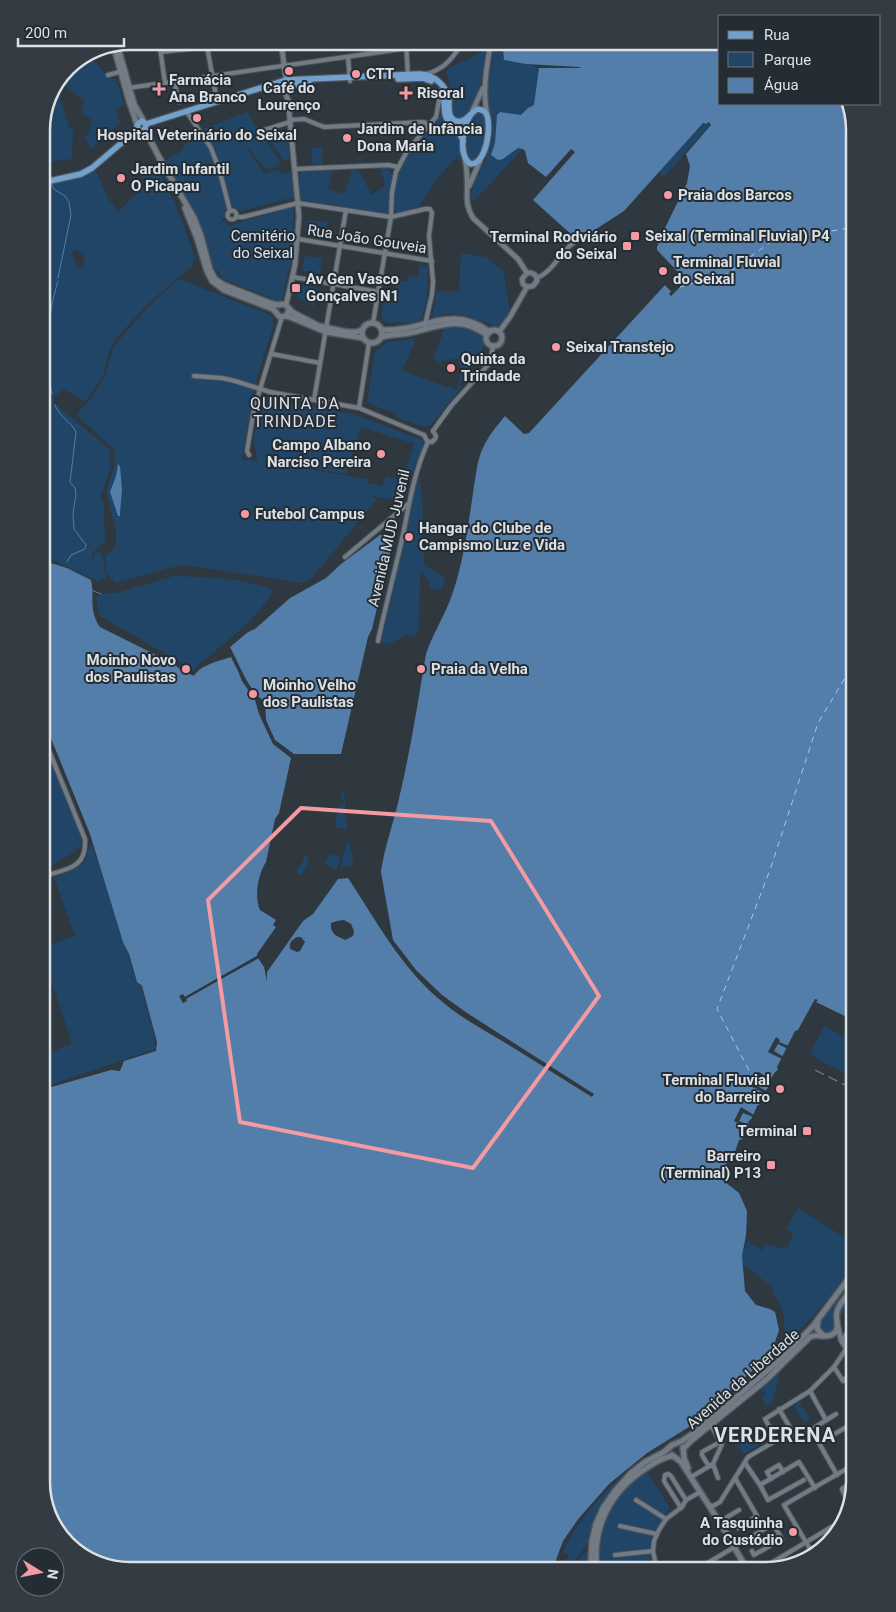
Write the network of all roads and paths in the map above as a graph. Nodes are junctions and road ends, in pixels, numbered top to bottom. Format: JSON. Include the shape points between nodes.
{"nodes":[{"id":1,"x":179,"y":50,"type":"edge"},
{"id":2,"x":208,"y":50,"type":"edge"},
{"id":3,"x":282,"y":50,"type":"edge"},
{"id":4,"x":399,"y":50,"type":"edge"},
{"id":5,"x":406,"y":50,"type":"edge"},
{"id":6,"x":458,"y":50,"type":"edge"},
{"id":7,"x":490,"y":50,"type":"edge"},
{"id":8,"x":118,"y":51,"type":"edge"},
{"id":9,"x":116,"y":52,"type":"edge"},
{"id":10,"x":161,"y":52,"type":"joint"},
{"id":11,"x":348,"y":57,"type":"junction"},
{"id":12,"x":284,"y":66,"type":"junction"},
{"id":13,"x":122,"y":71,"type":"junction"},
{"id":14,"x":108,"y":75,"type":"dead end"},
{"id":15,"x":212,"y":76,"type":"junction"},
{"id":16,"x":424,"y":76,"type":"junction"},
{"id":17,"x":408,"y":77,"type":"junction"},
{"id":18,"x":350,"y":79,"type":"junction"},
{"id":19,"x":286,"y":80,"type":"junction"},
{"id":20,"x":174,"y":81,"type":"junction"},
{"id":21,"x":165,"y":83,"type":"junction"},
{"id":22,"x":484,"y":84,"type":"junction"},
{"id":23,"x":265,"y":86,"type":"junction"},
{"id":24,"x":292,"y":87,"type":"junction"},
{"id":25,"x":127,"y":88,"type":"junction"},
{"id":26,"x":283,"y":89,"type":"junction"},
{"id":27,"x":441,"y":90,"type":"junction"},
{"id":28,"x":288,"y":100,"type":"junction"},
{"id":29,"x":217,"y":101,"type":"junction"},
{"id":30,"x":179,"y":102,"type":"dead end"},
{"id":31,"x":185,"y":111,"type":"junction"},
{"id":32,"x":471,"y":113,"type":"junction"},
{"id":33,"x":487,"y":116,"type":"junction"},
{"id":34,"x":290,"y":121,"type":"junction"},
{"id":35,"x":418,"y":123,"type":"junction"},
{"id":36,"x":142,"y":126,"type":"junction"},
{"id":37,"x":429,"y":126,"type":"junction"},
{"id":38,"x":264,"y":130,"type":"dead end"},
{"id":39,"x":424,"y":130,"type":"junction"},
{"id":40,"x":463,"y":140,"type":"junction"},
{"id":41,"x":464,"y":157,"type":"junction"},
{"id":42,"x":160,"y":159,"type":"junction"},
{"id":43,"x":480,"y":161,"type":"junction"},
{"id":44,"x":398,"y":168,"type":"junction"},
{"id":45,"x":295,"y":169,"type":"junction"},
{"id":46,"x":50,"y":181,"type":"edge"},
{"id":47,"x":467,"y":192,"type":"junction"},
{"id":48,"x":298,"y":202,"type":"junction"},
{"id":49,"x":346,"y":210,"type":"junction"},
{"id":50,"x":230,"y":211,"type":"junction"},
{"id":51,"x":236,"y":217,"type":"junction"},
{"id":52,"x":391,"y":217,"type":"junction"},
{"id":53,"x":586,"y":237,"type":"dead end"},
{"id":54,"x":298,"y":239,"type":"junction"},
{"id":55,"x":340,"y":246,"type":"junction"},
{"id":56,"x":385,"y":253,"type":"junction"},
{"id":57,"x":432,"y":261,"type":"junction"},
{"id":58,"x":527,"y":272,"type":"junction"},
{"id":59,"x":293,"y":277,"type":"junction"},
{"id":60,"x":537,"y":278,"type":"junction"},
{"id":61,"x":334,"y":284,"type":"junction"},
{"id":62,"x":527,"y":287,"type":"junction"},
{"id":63,"x":378,"y":292,"type":"junction"},
{"id":64,"x":277,"y":305,"type":"junction"},
{"id":65,"x":287,"y":307,"type":"junction"},
{"id":66,"x":275,"y":312,"type":"junction"},
{"id":67,"x":284,"y":316,"type":"junction"},
{"id":68,"x":373,"y":323,"type":"junction"},
{"id":69,"x":426,"y":324,"type":"junction"},
{"id":70,"x":326,"y":330,"type":"junction"},
{"id":71,"x":362,"y":330,"type":"junction"},
{"id":72,"x":382,"y":330,"type":"junction"},
{"id":73,"x":498,"y":332,"type":"junction"},
{"id":74,"x":488,"y":334,"type":"junction"},
{"id":75,"x":382,"y":337,"type":"junction"},
{"id":76,"x":362,"y":338,"type":"junction"},
{"id":77,"x":369,"y":344,"type":"junction"},
{"id":78,"x":493,"y":346,"type":"junction"},
{"id":79,"x":272,"y":354,"type":"junction"},
{"id":80,"x":320,"y":362,"type":"junction"},
{"id":81,"x":194,"y":376,"type":"dead end"},
{"id":82,"x":260,"y":390,"type":"junction"},
{"id":83,"x":314,"y":400,"type":"junction"},
{"id":84,"x":359,"y":408,"type":"junction"},
{"id":85,"x":433,"y":431,"type":"junction"},
{"id":86,"x":424,"y":435,"type":"junction"},
{"id":87,"x":428,"y":442,"type":"junction"},
{"id":88,"x":249,"y":455,"type":"dead end"},
{"id":89,"x":403,"y":503,"type":"dead end"},
{"id":90,"x":408,"y":504,"type":"junction"},
{"id":91,"x":345,"y":557,"type":"dead end"},
{"id":92,"x":378,"y":641,"type":"dead end"},
{"id":93,"x":50,"y":753,"type":"edge"},
{"id":94,"x":50,"y":874,"type":"edge"},
{"id":95,"x":846,"y":1282,"type":"edge"},
{"id":96,"x":846,"y":1297,"type":"edge"},
{"id":97,"x":819,"y":1317,"type":"junction"},
{"id":98,"x":837,"y":1325,"type":"junction"},
{"id":99,"x":846,"y":1334,"type":"edge"},
{"id":100,"x":826,"y":1335,"type":"junction"},
{"id":101,"x":842,"y":1340,"type":"junction"},
{"id":102,"x":846,"y":1349,"type":"joint"},
{"id":103,"x":834,"y":1367,"type":"junction"},
{"id":104,"x":846,"y":1378,"type":"edge"},
{"id":105,"x":810,"y":1391,"type":"junction"},
{"id":106,"x":779,"y":1409,"type":"junction"},
{"id":107,"x":836,"y":1414,"type":"dead end"},
{"id":108,"x":826,"y":1420,"type":"junction"},
{"id":109,"x":711,"y":1426,"type":"junction"},
{"id":110,"x":846,"y":1428,"type":"edge"},
{"id":111,"x":720,"y":1442,"type":"junction"},
{"id":112,"x":674,"y":1445,"type":"junction"},
{"id":113,"x":683,"y":1450,"type":"junction"},
{"id":114,"x":673,"y":1457,"type":"junction"},
{"id":115,"x":745,"y":1463,"type":"junction"},
{"id":116,"x":712,"y":1465,"type":"junction"},
{"id":117,"x":846,"y":1470,"type":"edge"},
{"id":118,"x":783,"y":1472,"type":"junction"},
{"id":119,"x":838,"y":1475,"type":"junction"},
{"id":120,"x":693,"y":1476,"type":"junction"},
{"id":121,"x":718,"y":1478,"type":"dead end"},
{"id":122,"x":735,"y":1478,"type":"junction"},
{"id":123,"x":771,"y":1479,"type":"junction"},
{"id":124,"x":804,"y":1480,"type":"dead end"},
{"id":125,"x":760,"y":1485,"type":"junction"},
{"id":126,"x":815,"y":1488,"type":"junction"},
{"id":127,"x":700,"y":1491,"type":"junction"},
{"id":128,"x":636,"y":1500,"type":"dead end"},
{"id":129,"x":686,"y":1500,"type":"junction"},
{"id":130,"x":708,"y":1505,"type":"junction"},
{"id":131,"x":681,"y":1508,"type":"junction"},
{"id":132,"x":740,"y":1510,"type":"dead end"},
{"id":133,"x":666,"y":1520,"type":"junction"},
{"id":134,"x":719,"y":1522,"type":"junction"},
{"id":135,"x":620,"y":1526,"type":"dead end"},
{"id":136,"x":834,"y":1526,"type":"edge"},
{"id":137,"x":738,"y":1528,"type":"dead end"},
{"id":138,"x":657,"y":1534,"type":"junction"},
{"id":139,"x":806,"y":1542,"type":"junction"},
{"id":140,"x":734,"y":1548,"type":"junction"},
{"id":141,"x":810,"y":1549,"type":"edge"},
{"id":142,"x":653,"y":1551,"type":"junction"},
{"id":143,"x":752,"y":1551,"type":"dead end"},
{"id":144,"x":615,"y":1555,"type":"dead end"},
{"id":145,"x":775,"y":1561,"type":"edge"},
{"id":146,"x":592,"y":1562,"type":"edge"},
{"id":147,"x":596,"y":1562,"type":"edge"},
{"id":148,"x":655,"y":1562,"type":"edge"},
{"id":149,"x":710,"y":1562,"type":"edge"},
{"id":150,"x":743,"y":1562,"type":"edge"}],
"edges":[{"from":1,"to":10,"type":"street"},
{"from":2,"to":15,"type":"street"},
{"from":3,"to":12,"type":"street"},
{"from":4,"to":11,"type":"street"},
{"from":5,"to":17,"type":"street"},
{"from":6,"to":16,"type":"street","via":[[446,66]]},
{"from":7,"to":22,"type":"street"},
{"from":8,"to":13,"type":"main road"},
{"from":9,"to":13,"type":"main road"},
{"from":10,"to":21,"type":"street"},
{"from":11,"to":12,"type":"street"},
{"from":11,"to":18,"type":"street"},
{"from":12,"to":15,"type":"street"},
{"from":12,"to":19,"type":"street"},
{"from":13,"to":14,"type":"street"},
{"from":13,"to":25,"type":"main road"},
{"from":15,"to":20,"type":"street"},
{"from":15,"to":29,"type":"street"},
{"from":16,"to":17,"type":"main road"},
{"from":16,"to":27,"type":"main road"},
{"from":16,"to":32,"type":"main road","via":[[435,79],[444,88],[452,119],[462,122]]},
{"from":17,"to":18,"type":"main road"},
{"from":18,"to":19,"type":"main road"},
{"from":18,"to":24,"type":"main road","via":[[300,83]]},
{"from":19,"to":23,"type":"main road"},
{"from":19,"to":24,"type":"main road","via":[[292,83]]},
{"from":19,"to":26,"type":"main road","via":[[282,83]]},
{"from":20,"to":21,"type":"street"},
{"from":20,"to":30,"type":"street"},
{"from":21,"to":25,"type":"street"},
{"from":22,"to":32,"type":"street"},
{"from":22,"to":33,"type":"street"},
{"from":23,"to":26,"type":"main road"},
{"from":23,"to":29,"type":"main road"},
{"from":24,"to":26,"type":"main road","via":[[288,91]]},
{"from":24,"to":28,"type":"street"},
{"from":25,"to":36,"type":"main road"},
{"from":26,"to":28,"type":"street"},
{"from":27,"to":37,"type":"street","via":[[437,114]]},
{"from":27,"to":40,"type":"main road","via":[[446,118]]},
{"from":28,"to":34,"type":"street"},
{"from":29,"to":31,"type":"main road"},
{"from":31,"to":36,"type":"main road"},
{"from":31,"to":50,"type":"street","via":[[211,148]]},
{"from":32,"to":33,"type":"main road","via":[[480,109]]},
{"from":32,"to":40,"type":"main road"},
{"from":33,"to":43,"type":"main road","via":[[487,139]]},
{"from":34,"to":35,"type":"street","via":[[302,119],[322,127]]},
{"from":34,"to":38,"type":"street"},
{"from":34,"to":45,"type":"street"},
{"from":35,"to":37,"type":"street","via":[[424,122]]},
{"from":35,"to":39,"type":"street"},
{"from":36,"to":42,"type":"main road"},
{"from":36,"to":46,"type":"main road","via":[[92,168]]},
{"from":37,"to":39,"type":"street"},
{"from":39,"to":44,"type":"street"},
{"from":40,"to":41,"type":"main road"},
{"from":41,"to":43,"type":"main road","via":[[471,164]]},
{"from":41,"to":47,"type":"street"},
{"from":42,"to":64,"type":"main road","via":[[194,218],[210,270],[216,279]]},
{"from":42,"to":66,"type":"main road","via":[[187,211],[212,281],[220,288]]},
{"from":43,"to":47,"type":"street"},
{"from":44,"to":45,"type":"street","via":[[388,165]]},
{"from":44,"to":52,"type":"street","via":[[393,184]]},
{"from":45,"to":48,"type":"street"},
{"from":47,"to":58,"type":"street","via":[[467,205],[473,218],[518,259]]},
{"from":48,"to":49,"type":"street"},
{"from":48,"to":51,"type":"street"},
{"from":48,"to":54,"type":"street"},
{"from":49,"to":52,"type":"street"},
{"from":49,"to":55,"type":"street"},
{"from":50,"to":51,"type":"street"},
{"from":50,"to":51,"type":"street","via":[[228,219]]},
{"from":52,"to":56,"type":"street"},
{"from":52,"to":57,"type":"street","via":[[431,210],[429,236]]},
{"from":53,"to":60,"type":"street","via":[[576,240],[546,273]]},
{"from":54,"to":55,"type":"street","name":"Rua João Gouveia"},
{"from":54,"to":59,"type":"street"},
{"from":55,"to":56,"type":"street","name":"Rua João Gouveia"},
{"from":55,"to":61,"type":"street"},
{"from":56,"to":57,"type":"street","name":"Rua João Gouveia"},
{"from":56,"to":63,"type":"street"},
{"from":57,"to":69,"type":"street","via":[[432,294]]},
{"from":58,"to":60,"type":"street"},
{"from":58,"to":62,"type":"street","via":[[522,278]]},
{"from":59,"to":61,"type":"street"},
{"from":59,"to":65,"type":"street"},
{"from":60,"to":62,"type":"street","via":[[534,286]]},
{"from":61,"to":63,"type":"street"},
{"from":61,"to":70,"type":"street"},
{"from":62,"to":73,"type":"street"},
{"from":63,"to":68,"type":"street"},
{"from":64,"to":65,"type":"main road","via":[[282,303]]},
{"from":64,"to":66,"type":"main road"},
{"from":65,"to":67,"type":"main road"},
{"from":65,"to":70,"type":"main road"},
{"from":66,"to":67,"type":"main road"},
{"from":67,"to":70,"type":"main road"},
{"from":67,"to":79,"type":"street"},
{"from":68,"to":71,"type":"main road","via":[[365,325]]},
{"from":68,"to":72,"type":"main road"},
{"from":69,"to":72,"type":"main road"},
{"from":69,"to":74,"type":"main road","via":[[449,318],[462,319],[481,326]]},
{"from":69,"to":75,"type":"main road"},
{"from":70,"to":71,"type":"main road"},
{"from":70,"to":76,"type":"main road"},
{"from":70,"to":80,"type":"street"},
{"from":71,"to":76,"type":"main road"},
{"from":72,"to":75,"type":"main road"},
{"from":73,"to":74,"type":"main road"},
{"from":73,"to":78,"type":"main road","via":[[500,342]]},
{"from":74,"to":78,"type":"main road","via":[[487,342]]},
{"from":75,"to":77,"type":"main road","via":[[378,342]]},
{"from":76,"to":77,"type":"main road"},
{"from":77,"to":84,"type":"street"},
{"from":78,"to":85,"type":"street","via":[[488,365]]},
{"from":79,"to":80,"type":"street"},
{"from":79,"to":82,"type":"street"},
{"from":80,"to":83,"type":"street"},
{"from":81,"to":82,"type":"street","via":[[235,380]]},
{"from":82,"to":83,"type":"street"},
{"from":82,"to":88,"type":"street","via":[[250,429]]},
{"from":83,"to":84,"type":"street"},
{"from":84,"to":86,"type":"street"},
{"from":85,"to":86,"type":"street"},
{"from":85,"to":87,"type":"street","via":[[436,438]]},
{"from":86,"to":87,"type":"street"},
{"from":87,"to":90,"type":"street","name":"Avenida MUD Juvenil"},
{"from":89,"to":90,"type":"street"},
{"from":90,"to":91,"type":"street"},
{"from":90,"to":92,"type":"street","name":"Avenida MUD Juvenil"},
{"from":93,"to":94,"type":"street","via":[[85,839],[86,849],[80,862]]},
{"from":95,"to":97,"type":"main road","name":"Avenida da Liberdade"},
{"from":96,"to":98,"type":"main road","name":"Avenida da Liberdade","via":[[839,1306]]},
{"from":97,"to":100,"type":"main road","name":"Avenida da Liberdade","via":[[817,1329]]},
{"from":97,"to":112,"type":"main road","name":"Avenida da Liberdade","via":[[770,1370],[698,1430]]},
{"from":98,"to":100,"type":"main road","name":"Avenida da Liberdade","via":[[836,1332]]},
{"from":98,"to":101,"type":"street"},
{"from":99,"to":101,"type":"street"},
{"from":100,"to":101,"type":"street"},
{"from":100,"to":109,"type":"main road","name":"Avenida da Liberdade","via":[[810,1337]]},
{"from":101,"to":102,"type":"street"},
{"from":102,"to":103,"type":"street"},
{"from":103,"to":104,"type":"street","via":[[843,1381]]},
{"from":103,"to":105,"type":"street"},
{"from":105,"to":106,"type":"street"},
{"from":105,"to":108,"type":"street"},
{"from":106,"to":108,"type":"street","via":[[798,1441]]},
{"from":106,"to":115,"type":"street","via":[[765,1419],[776,1440],[748,1457]]},
{"from":107,"to":108,"type":"street"},
{"from":109,"to":111,"type":"street"},
{"from":109,"to":113,"type":"main road","name":"Avenida da Liberdade"},
{"from":110,"to":119,"type":"street","via":[[819,1443]]},
{"from":111,"to":116,"type":"street","via":[[722,1444]]},
{"from":111,"to":116,"type":"street","via":[[702,1452],[708,1465]]},
{"from":112,"to":113,"type":"main road","via":[[682,1446]]},
{"from":112,"to":114,"type":"main road","via":[[670,1451]]},
{"from":112,"to":146,"type":"main road","name":"Avenida da Liberdade","via":[[631,1473],[609,1500],[592,1541]]},
{"from":113,"to":114,"type":"main road","via":[[680,1456]]},
{"from":113,"to":120,"type":"main road","via":[[685,1463]]},
{"from":114,"to":127,"type":"main road","via":[[681,1462]]},
{"from":114,"to":147,"type":"main road","via":[[664,1458],[638,1473],[622,1488],[605,1514],[598,1534]]},
{"from":115,"to":122,"type":"street"},
{"from":115,"to":125,"type":"street"},
{"from":116,"to":120,"type":"street"},
{"from":116,"to":121,"type":"street"},
{"from":117,"to":119,"type":"street"},
{"from":118,"to":123,"type":"street"},
{"from":118,"to":123,"type":"street","via":[[779,1465],[767,1472]]},
{"from":118,"to":126,"type":"street","via":[[799,1462]]},
{"from":119,"to":126,"type":"street"},
{"from":120,"to":127,"type":"main road"},
{"from":122,"to":130,"type":"street","via":[[720,1502]]},
{"from":122,"to":137,"type":"street","via":[[757,1516]]},
{"from":123,"to":125,"type":"street"},
{"from":124,"to":125,"type":"street","via":[[768,1500]]},
{"from":126,"to":139,"type":"street","via":[[784,1505]]},
{"from":127,"to":129,"type":"street"},
{"from":127,"to":130,"type":"main road"},
{"from":128,"to":133,"type":"street"},
{"from":129,"to":131,"type":"street"},
{"from":129,"to":131,"type":"street","via":[[671,1476],[665,1475],[664,1481]]},
{"from":130,"to":134,"type":"main road"},
{"from":131,"to":133,"type":"street"},
{"from":132,"to":134,"type":"street"},
{"from":133,"to":138,"type":"street"},
{"from":134,"to":140,"type":"main road"},
{"from":135,"to":138,"type":"street"},
{"from":136,"to":139,"type":"street"},
{"from":138,"to":142,"type":"street"},
{"from":139,"to":141,"type":"street"},
{"from":139,"to":145,"type":"street"},
{"from":140,"to":143,"type":"street","via":[[773,1524],[782,1539],[754,1555]]},
{"from":140,"to":149,"type":"street"},
{"from":140,"to":150,"type":"main road"},
{"from":142,"to":144,"type":"street"},
{"from":142,"to":148,"type":"street"}]}
